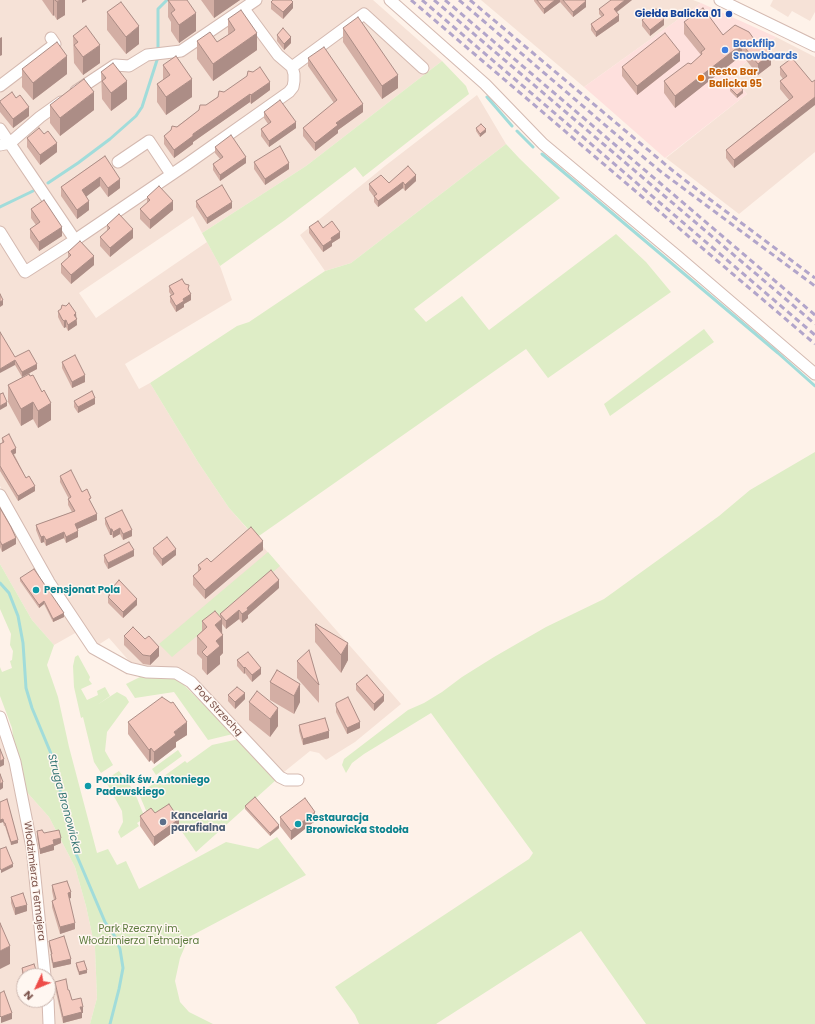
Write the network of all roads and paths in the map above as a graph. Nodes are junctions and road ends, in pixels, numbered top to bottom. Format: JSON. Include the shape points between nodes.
{"nodes":[{"id":1,"x":256,"y":0,"type":"edge"},
{"id":2,"x":390,"y":0,"type":"edge"},
{"id":3,"x":720,"y":0,"type":"edge"},
{"id":4,"x":244,"y":9,"type":"junction"},
{"id":5,"x":51,"y":38,"type":"dead end"},
{"id":6,"x":815,"y":46,"type":"edge"},
{"id":7,"x":292,"y":67,"type":"junction"},
{"id":8,"x":423,"y":68,"type":"dead end"},
{"id":9,"x":0,"y":86,"type":"edge"},
{"id":10,"x":0,"y":129,"type":"edge"},
{"id":11,"x":5,"y":144,"type":"edge"},
{"id":12,"x":118,"y":162,"type":"dead end"},
{"id":13,"x":171,"y":174,"type":"junction"},
{"id":14,"x":0,"y":232,"type":"edge"},
{"id":15,"x":75,"y":240,"type":"junction"},
{"id":16,"x":815,"y":374,"type":"edge"},
{"id":17,"x":0,"y":495,"type":"edge"},
{"id":18,"x":0,"y":717,"type":"edge"},
{"id":19,"x":298,"y":780,"type":"dead end"},
{"id":20,"x":44,"y":968,"type":"edge"},
{"id":21,"x":48,"y":1008,"type":"edge"},
{"id":22,"x":49,"y":1024,"type":"edge"}],
"edges":[{"from":1,"to":4,"type":"street"},
{"from":2,"to":16,"type":"street","via":[[484,84],[543,144]]},
{"from":3,"to":6,"type":"street"},
{"from":4,"to":7,"type":"street","via":[[278,55]]},
{"from":4,"to":11,"type":"street","via":[[181,51],[147,55],[129,66],[115,65]]},
{"from":5,"to":9,"type":"street","via":[[55,44]]},
{"from":7,"to":8,"type":"street","via":[[364,14]]},
{"from":7,"to":13,"type":"street","via":[[294,81],[289,92]]},
{"from":10,"to":11,"type":"street"},
{"from":11,"to":15,"type":"street"},
{"from":12,"to":13,"type":"street","via":[[149,141]]},
{"from":13,"to":15,"type":"street"},
{"from":14,"to":15,"type":"street","via":[[25,272]]},
{"from":17,"to":19,"type":"street","name":"Pod Strzechą","via":[[49,582],[93,648],[129,668],[146,672],[176,673],[191,682],[280,777]]},
{"from":18,"to":20,"type":"street","name":"Włodzimierza Tetmajera","via":[[15,762],[32,848]]},
{"from":21,"to":22,"type":"street"}]}
